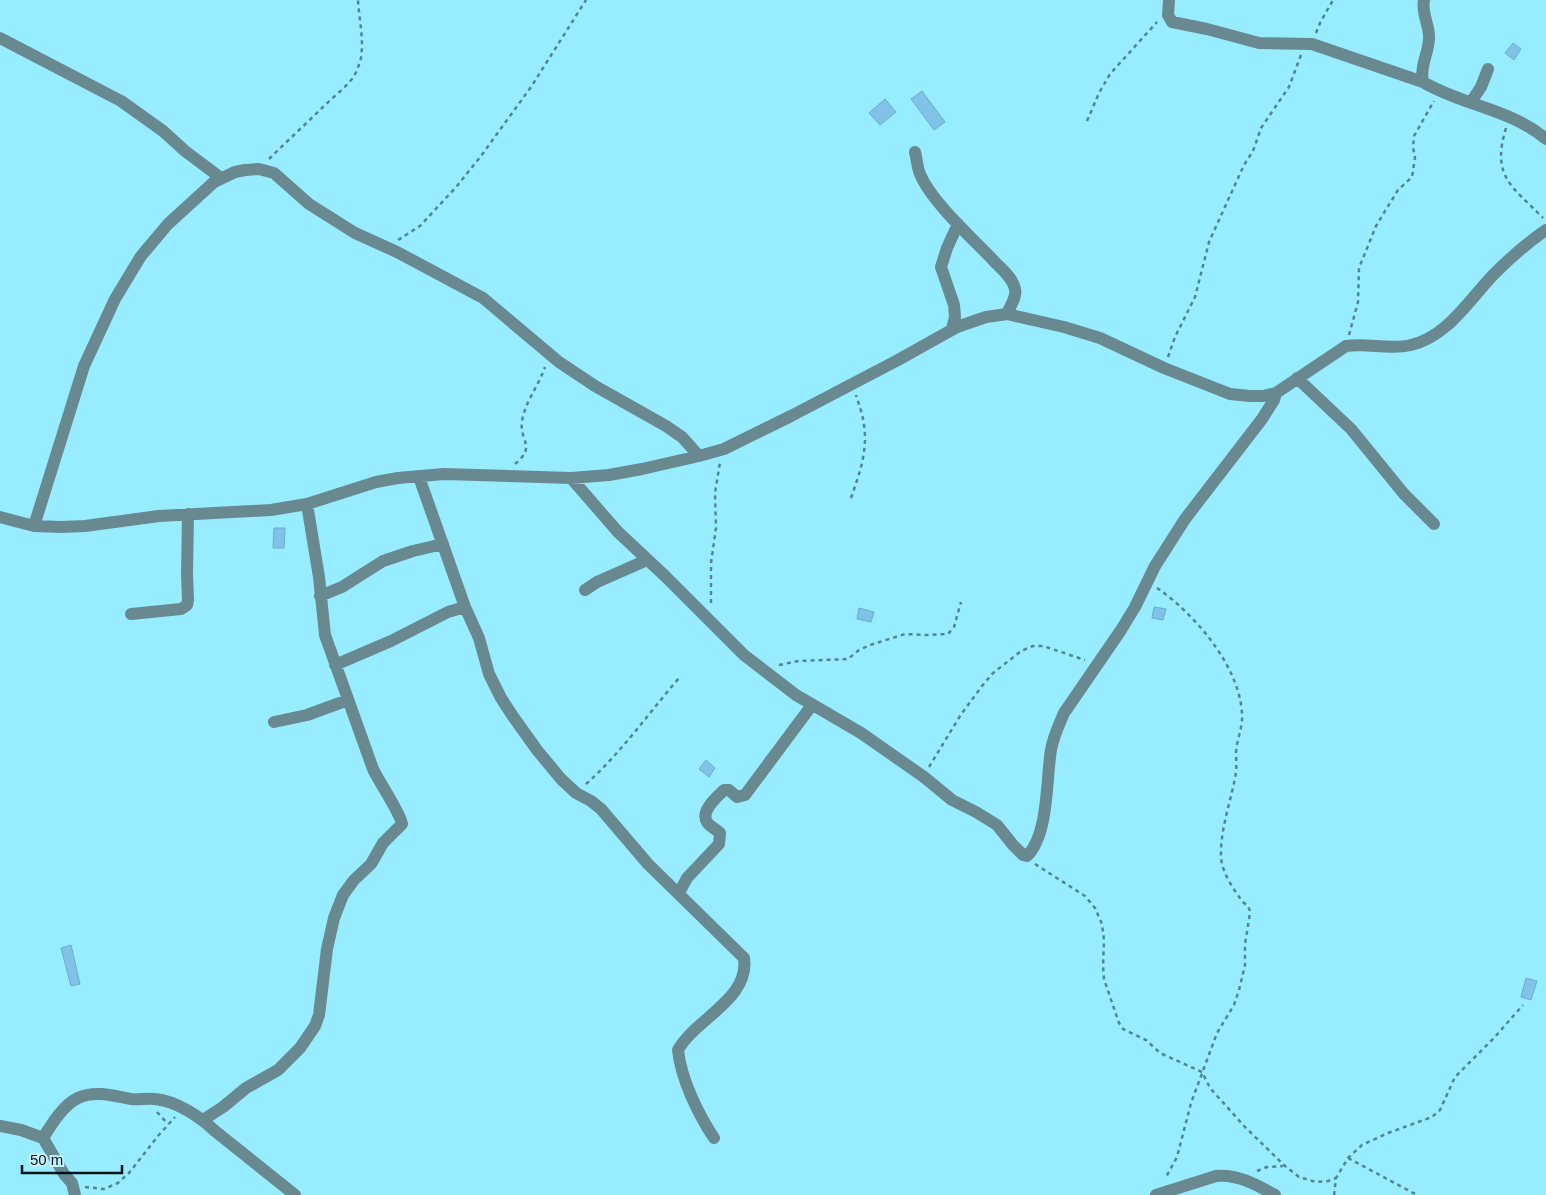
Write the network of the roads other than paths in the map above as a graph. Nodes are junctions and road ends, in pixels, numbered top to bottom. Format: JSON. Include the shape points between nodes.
{"nodes":[{"id":1,"x":1169,"y":0,"type":"edge"},
{"id":2,"x":1424,"y":0,"type":"edge"},
{"id":3,"x":0,"y":38,"type":"edge"},
{"id":4,"x":1488,"y":69,"type":"dead end"},
{"id":5,"x":1423,"y":82,"type":"junction"},
{"id":6,"x":1471,"y":102,"type":"junction"},
{"id":7,"x":1546,"y":139,"type":"edge"},
{"id":8,"x":915,"y":152,"type":"dead end"},
{"id":9,"x":221,"y":178,"type":"junction"},
{"id":10,"x":958,"y":224,"type":"junction"},
{"id":11,"x":1546,"y":230,"type":"edge"},
{"id":12,"x":1007,"y":314,"type":"junction"},
{"id":13,"x":952,"y":329,"type":"junction"},
{"id":14,"x":1298,"y":378,"type":"junction"},
{"id":15,"x":1276,"y":392,"type":"junction"},
{"id":16,"x":699,"y":456,"type":"junction"},
{"id":17,"x":419,"y":477,"type":"junction"},
{"id":18,"x":571,"y":478,"type":"junction"},
{"id":19,"x":307,"y":504,"type":"junction"},
{"id":20,"x":188,"y":514,"type":"junction"},
{"id":21,"x":0,"y":516,"type":"edge"},
{"id":22,"x":1434,"y":524,"type":"dead end"},
{"id":23,"x":34,"y":526,"type":"junction"},
{"id":24,"x":442,"y":544,"type":"junction"},
{"id":25,"x":647,"y":560,"type":"junction"},
{"id":26,"x":584,"y":590,"type":"dead end"},
{"id":27,"x":320,"y":596,"type":"junction"},
{"id":28,"x":465,"y":607,"type":"junction"},
{"id":29,"x":130,"y":614,"type":"dead end"},
{"id":30,"x":335,"y":665,"type":"junction"},
{"id":31,"x":348,"y":700,"type":"junction"},
{"id":32,"x":812,"y":705,"type":"junction"},
{"id":33,"x":274,"y":722,"type":"dead end"},
{"id":34,"x":679,"y":893,"type":"junction"},
{"id":35,"x":203,"y":1120,"type":"junction"},
{"id":36,"x":0,"y":1126,"type":"edge"},
{"id":37,"x":43,"y":1138,"type":"junction"},
{"id":38,"x":714,"y":1138,"type":"dead end"},
{"id":39,"x":74,"y":1189,"type":"edge"},
{"id":40,"x":1158,"y":1194,"type":"edge"},
{"id":41,"x":295,"y":1195,"type":"edge"},
{"id":42,"x":1276,"y":1195,"type":"edge"}],
"edges":[{"from":1,"to":5,"type":"street","via":[[1168,15],[1172,22],[1259,43],[1308,44]]},
{"from":2,"to":5,"type":"street","via":[[1429,41],[1422,66]]},
{"from":3,"to":9,"type":"street","via":[[121,101]]},
{"from":4,"to":6,"type":"street"},
{"from":5,"to":6,"type":"street"},
{"from":6,"to":7,"type":"street","via":[[1538,131]]},
{"from":8,"to":10,"type":"street","via":[[925,184]]},
{"from":9,"to":16,"type":"street","via":[[235,172],[258,169],[274,173],[309,204],[348,229],[483,298],[548,353],[595,386],[666,426]]},
{"from":9,"to":23,"type":"street","via":[[154,239],[115,299],[84,366]]},
{"from":10,"to":12,"type":"street","via":[[1014,284],[1015,296]]},
{"from":10,"to":13,"type":"street","via":[[941,267],[954,305]]},
{"from":11,"to":14,"type":"street","via":[[1513,254],[1455,319],[1438,333],[1410,346],[1346,346]]},
{"from":12,"to":13,"type":"street","via":[[986,317]]},
{"from":12,"to":15,"type":"street","via":[[1100,338],[1230,394],[1263,396]]},
{"from":13,"to":16,"type":"street","via":[[791,416],[724,449]]},
{"from":14,"to":15,"type":"street"},
{"from":14,"to":22,"type":"street","via":[[1352,429],[1404,494]]},
{"from":15,"to":32,"type":"street","via":[[1262,419],[1158,560],[1135,607],[1064,713],[1051,749],[1040,832],[1027,856],[997,825],[952,800],[861,733]]},
{"from":16,"to":18,"type":"street","via":[[609,475]]},
{"from":17,"to":18,"type":"street","via":[[444,474]]},
{"from":17,"to":19,"type":"street","via":[[376,482]]},
{"from":17,"to":24,"type":"street"},
{"from":18,"to":25,"type":"street","via":[[598,511]]},
{"from":19,"to":20,"type":"street","via":[[271,510]]},
{"from":19,"to":27,"type":"street"},
{"from":20,"to":23,"type":"street","via":[[84,526]]},
{"from":20,"to":29,"type":"street","via":[[187,605],[181,609]]},
{"from":21,"to":23,"type":"street"},
{"from":24,"to":27,"type":"street","via":[[383,561],[342,587]]},
{"from":24,"to":28,"type":"street"},
{"from":25,"to":26,"type":"street"},
{"from":25,"to":32,"type":"street","via":[[744,655]]},
{"from":27,"to":30,"type":"street","via":[[324,634]]},
{"from":28,"to":30,"type":"street"},
{"from":28,"to":34,"type":"street","via":[[500,698],[536,750],[576,793],[601,809],[648,864]]},
{"from":30,"to":31,"type":"street"},
{"from":31,"to":33,"type":"street","via":[[307,715]]},
{"from":31,"to":35,"type":"street","via":[[372,769],[402,824],[343,895],[326,949],[320,1015],[315,1026],[300,1048],[278,1070],[246,1088]]},
{"from":32,"to":34,"type":"street","via":[[745,795],[737,797],[724,790],[708,807],[706,820],[720,832],[719,844],[687,878]]},
{"from":34,"to":38,"type":"street","via":[[742,954],[745,961],[734,994],[678,1050],[682,1070],[702,1121]]},
{"from":35,"to":37,"type":"street","via":[[192,1112],[154,1099],[84,1095],[68,1105]]},
{"from":35,"to":41,"type":"street"},
{"from":36,"to":37,"type":"street"},
{"from":37,"to":39,"type":"street"},
{"from":40,"to":42,"type":"street","via":[[1226,1175]]}]}
